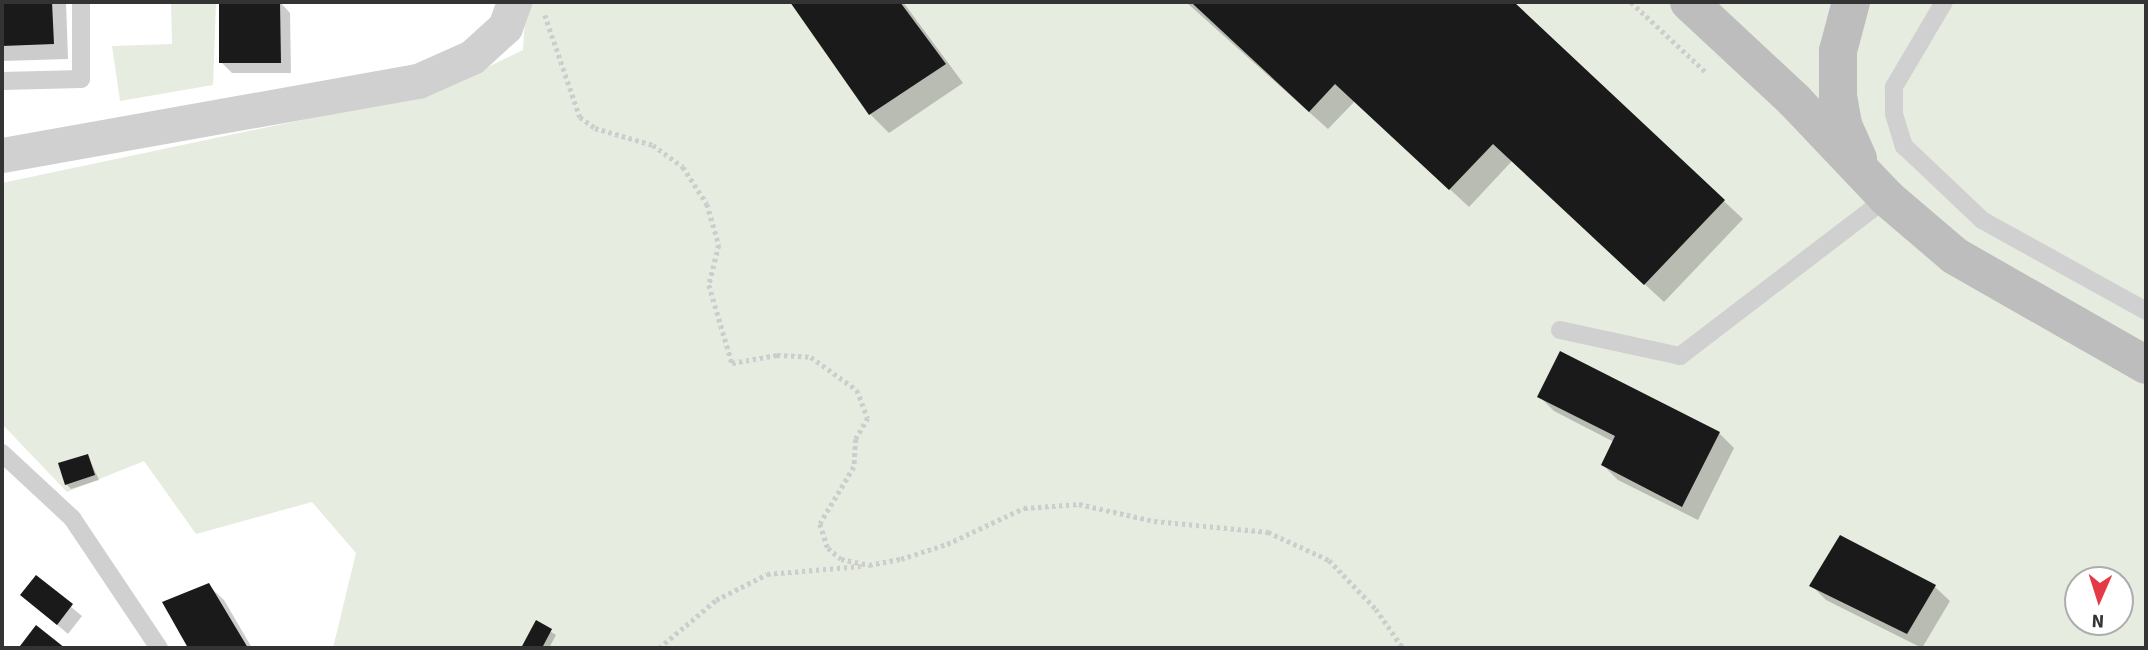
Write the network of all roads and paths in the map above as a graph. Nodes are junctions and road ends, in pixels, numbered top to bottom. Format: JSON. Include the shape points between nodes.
{"nodes":[{"id":1,"x":81,"y":2,"type":"edge"},
{"id":2,"x":1631,"y":2,"type":"edge"},
{"id":3,"x":1689,"y":2,"type":"edge"},
{"id":4,"x":1851,"y":2,"type":"edge"},
{"id":5,"x":1944,"y":2,"type":"edge"},
{"id":6,"x":528,"y":7,"type":"edge"},
{"id":7,"x":1707,"y":73,"type":"dead end"},
{"id":8,"x":2,"y":80,"type":"edge"},
{"id":9,"x":2,"y":155,"type":"edge"},
{"id":10,"x":1876,"y":186,"type":"junction"},
{"id":11,"x":2146,"y":311,"type":"edge"},
{"id":12,"x":1560,"y":331,"type":"dead end"},
{"id":13,"x":2146,"y":365,"type":"edge"},
{"id":14,"x":2,"y":453,"type":"edge"},
{"id":15,"x":869,"y":565,"type":"junction"},
{"id":16,"x":159,"y":648,"type":"edge"},
{"id":17,"x":659,"y":648,"type":"edge"},
{"id":18,"x":1403,"y":648,"type":"edge"}],
"edges":[{"from":1,"to":8,"type":"lane","via":[[81,79]]},
{"from":2,"to":7,"type":"path"},
{"from":3,"to":10,"type":"main road"},
{"from":4,"to":10,"type":"main road","via":[[1838,51],[1838,96],[1843,125]]},
{"from":5,"to":11,"type":"lane","via":[[1894,87],[1894,114],[1904,146],[1982,220]]},
{"from":6,"to":9,"type":"street","via":[[472,57],[418,81]]},
{"from":6,"to":15,"type":"path","via":[[580,117],[595,128],[653,145],[683,167],[707,204],[719,245],[709,285],[732,363],[777,355],[811,357],[857,390],[868,418],[856,439],[854,467],[820,524],[828,548],[841,559]]},
{"from":10,"to":12,"type":"lane","via":[[1679,356]]},
{"from":10,"to":13,"type":"main road","via":[[1955,256]]},
{"from":14,"to":16,"type":"lane","via":[[72,518]]},
{"from":15,"to":17,"type":"path","via":[[767,574],[716,600]]},
{"from":15,"to":18,"type":"path","via":[[947,544],[1024,508],[1079,504],[1154,521],[1268,532],[1329,560],[1376,609]]}]}
